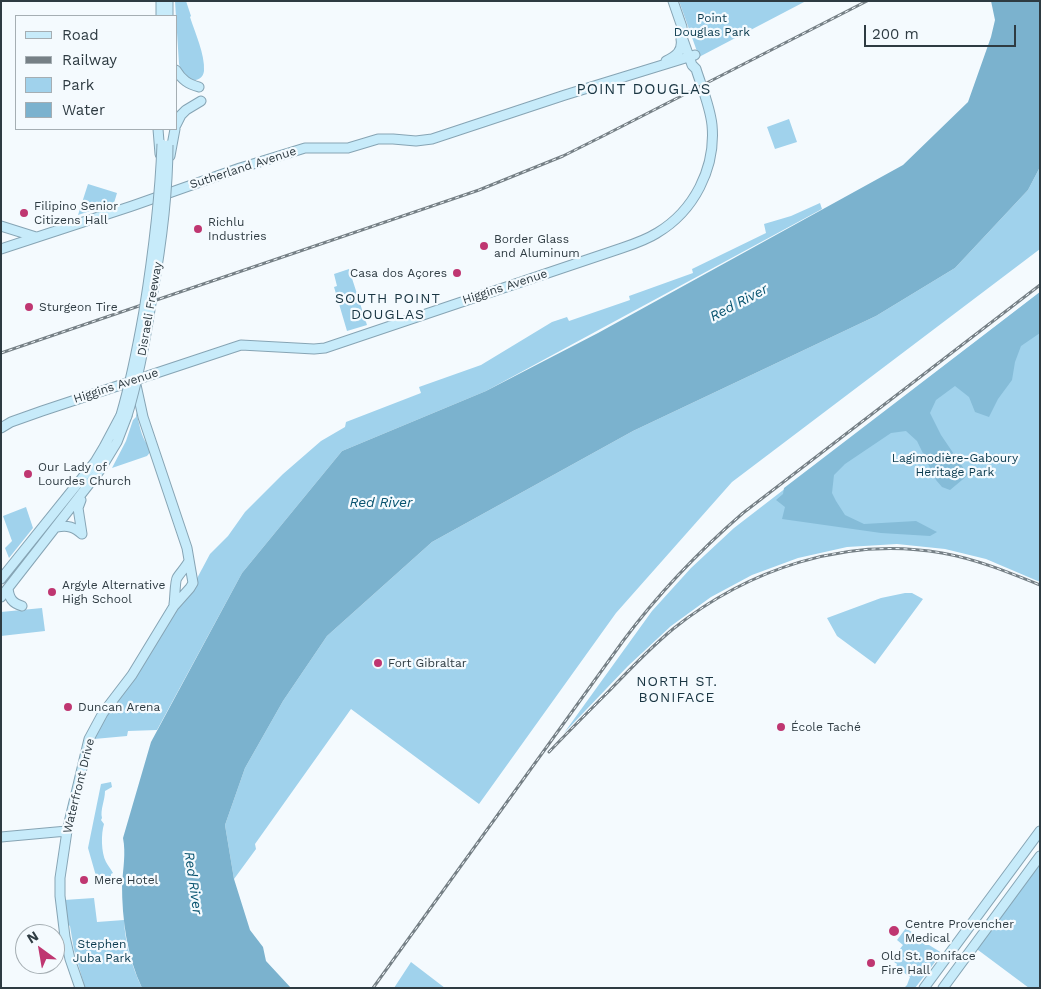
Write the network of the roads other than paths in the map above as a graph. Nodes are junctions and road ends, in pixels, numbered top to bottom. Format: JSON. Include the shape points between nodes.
{"nodes":[{"id":1,"x":673,"y":1,"type":"edge"},
{"id":2,"x":165,"y":2,"type":"edge"},
{"id":3,"x":161,"y":15,"type":"edge"},
{"id":4,"x":168,"y":15,"type":"edge"},
{"id":5,"x":682,"y":31,"type":"junction"},
{"id":6,"x":692,"y":56,"type":"junction"},
{"id":7,"x":661,"y":65,"type":"junction"},
{"id":8,"x":178,"y":73,"type":"edge"},
{"id":9,"x":199,"y":87,"type":"dead end"},
{"id":10,"x":201,"y":101,"type":"dead end"},
{"id":11,"x":178,"y":122,"type":"edge"},
{"id":12,"x":158,"y":130,"type":"edge"},
{"id":13,"x":162,"y":130,"type":"edge"},
{"id":14,"x":168,"y":130,"type":"edge"},
{"id":15,"x":174,"y":130,"type":"edge"},
{"id":16,"x":165,"y":144,"type":"junction"},
{"id":17,"x":1,"y":226,"type":"edge"},
{"id":18,"x":36,"y":237,"type":"junction"},
{"id":19,"x":1,"y":249,"type":"edge"},
{"id":20,"x":131,"y":382,"type":"junction"},
{"id":21,"x":124,"y":416,"type":"junction"},
{"id":22,"x":1,"y":428,"type":"edge"},
{"id":23,"x":82,"y":496,"type":"junction"},
{"id":24,"x":57,"y":527,"type":"junction"},
{"id":25,"x":189,"y":561,"type":"junction"},
{"id":26,"x":180,"y":575,"type":"junction"},
{"id":27,"x":1,"y":580,"type":"edge"},
{"id":28,"x":191,"y":584,"type":"junction"},
{"id":29,"x":176,"y":585,"type":"junction"},
{"id":30,"x":8,"y":588,"type":"junction"},
{"id":31,"x":1,"y":597,"type":"edge"},
{"id":32,"x":22,"y":606,"type":"dead end"},
{"id":33,"x":174,"y":606,"type":"junction"},
{"id":34,"x":66,"y":831,"type":"junction"},
{"id":35,"x":1040,"y":831,"type":"edge"},
{"id":36,"x":1,"y":837,"type":"edge"},
{"id":37,"x":1040,"y":856,"type":"edge"},
{"id":38,"x":80,"y":988,"type":"edge"},
{"id":39,"x":924,"y":988,"type":"edge"},
{"id":40,"x":943,"y":988,"type":"edge"}],
"edges":[{"from":1,"to":5,"type":"main road","name":"Higgins Avenue"},
{"from":2,"to":3,"type":"main road"},
{"from":2,"to":4,"type":"main road"},
{"from":5,"to":6,"type":"main road","name":"Higgins Avenue"},
{"from":5,"to":7,"type":"main road","name":"Sutherland Avenue","via":[[680,51]]},
{"from":6,"to":7,"type":"main road","name":"Sutherland Avenue"},
{"from":6,"to":20,"type":"main road","name":"Higgins Avenue","via":[[712,126],[708,168],[684,211],[651,237],[325,348],[241,345]]},
{"from":7,"to":18,"type":"main road","name":"Sutherland Avenue","via":[[432,140],[416,142],[378,138],[348,148],[305,148]]},
{"from":8,"to":9,"type":"main road","via":[[185,82]]},
{"from":10,"to":11,"type":"main road","via":[[186,110]]},
{"from":12,"to":16,"type":"main road"},
{"from":13,"to":16,"type":"main road","name":"Disraeli Freeway"},
{"from":14,"to":16,"type":"main road","name":"Disraeli Freeway"},
{"from":15,"to":16,"type":"main road"},
{"from":16,"to":21,"type":"main road","name":"Disraeli Freeway","bridge":true,"via":[[151,268]]},
{"from":17,"to":18,"type":"main road"},
{"from":18,"to":19,"type":"main road","name":"Sutherland Avenue"},
{"from":20,"to":22,"type":"main road","name":"Higgins Avenue"},
{"from":20,"to":25,"type":"main road"},
{"from":21,"to":23,"type":"main road","name":"Disraeli Freeway","via":[[120,436]]},
{"from":21,"to":27,"type":"main road","name":"Disraeli Freeway","via":[[95,462]]},
{"from":23,"to":24,"type":"main road","name":"Disraeli Freeway"},
{"from":23,"to":24,"type":"main road","via":[[78,508],[82,534],[72,527]]},
{"from":24,"to":30,"type":"main road","name":"Disraeli Freeway"},
{"from":25,"to":26,"type":"main road","name":"Waterfront Drive"},
{"from":25,"to":28,"type":"main road"},
{"from":26,"to":28,"type":"main road","via":[[191,577]]},
{"from":26,"to":29,"type":"main road","name":"Waterfront Drive"},
{"from":28,"to":29,"type":"main road","via":[[186,591]]},
{"from":28,"to":33,"type":"main road","name":"Waterfront Drive"},
{"from":29,"to":33,"type":"main road","name":"Waterfront Drive"},
{"from":30,"to":31,"type":"main road","name":"Disraeli Freeway"},
{"from":30,"to":32,"type":"main road","via":[[12,600]]},
{"from":33,"to":34,"type":"main road","name":"Waterfront Drive","via":[[132,675],[96,723]]},
{"from":34,"to":36,"type":"main road"},
{"from":34,"to":38,"type":"main road","name":"Waterfront Drive","via":[[60,896],[66,944]]},
{"from":35,"to":39,"type":"main road"},
{"from":37,"to":40,"type":"main road"}]}
